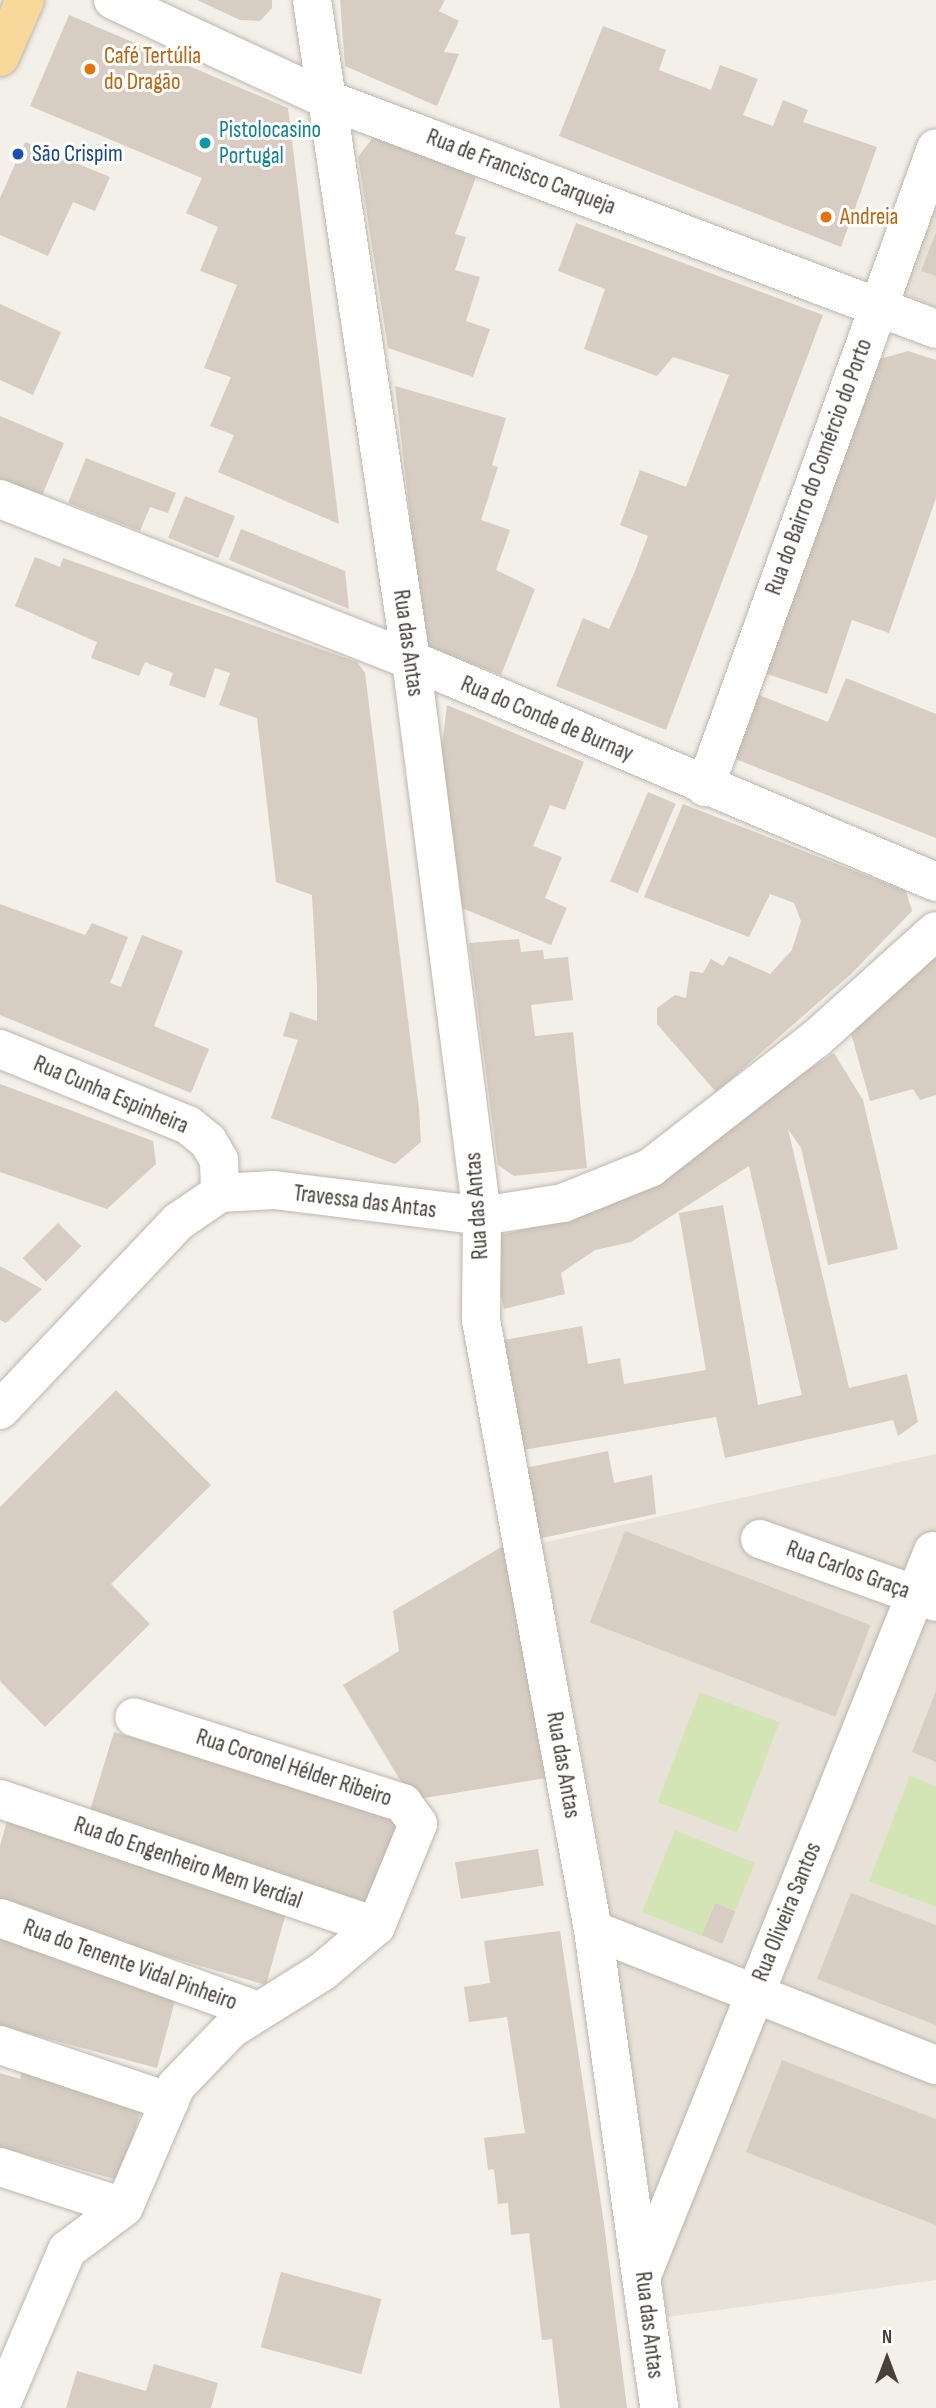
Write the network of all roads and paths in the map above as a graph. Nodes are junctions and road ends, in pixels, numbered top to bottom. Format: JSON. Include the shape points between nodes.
{"nodes":[{"id":1,"x":25,"y":0,"type":"edge"},
{"id":2,"x":113,"y":0,"type":"edge"},
{"id":3,"x":312,"y":0,"type":"edge"},
{"id":4,"x":0,"y":57,"type":"edge"},
{"id":5,"x":326,"y":99,"type":"junction"},
{"id":6,"x":936,"y":148,"type":"edge"},
{"id":7,"x":877,"y":306,"type":"junction"},
{"id":8,"x":936,"y":329,"type":"edge"},
{"id":9,"x":0,"y":499,"type":"edge"},
{"id":10,"x":411,"y":660,"type":"junction"},
{"id":11,"x":705,"y":787,"type":"junction"},
{"id":12,"x":936,"y":882,"type":"edge"},
{"id":13,"x":936,"y":931,"type":"edge"},
{"id":14,"x":0,"y":1049,"type":"edge"},
{"id":15,"x":220,"y":1192,"type":"junction"},
{"id":16,"x":482,"y":1216,"type":"junction"},
{"id":17,"x":0,"y":1410,"type":"edge"},
{"id":18,"x":760,"y":1539,"type":"dead end"},
{"id":19,"x":933,"y":1550,"type":"dead end"},
{"id":20,"x":926,"y":1598,"type":"edge"},
{"id":21,"x":134,"y":1717,"type":"dead end"},
{"id":22,"x":0,"y":1799,"type":"edge"},
{"id":23,"x":0,"y":1918,"type":"edge"},
{"id":24,"x":376,"y":1926,"type":"junction"},
{"id":25,"x":593,"y":1930,"type":"junction"},
{"id":26,"x":753,"y":1995,"type":"junction"},
{"id":27,"x":259,"y":2011,"type":"junction"},
{"id":28,"x":0,"y":2045,"type":"edge"},
{"id":29,"x":936,"y":2065,"type":"edge"},
{"id":30,"x":170,"y":2102,"type":"junction"},
{"id":31,"x":0,"y":2166,"type":"edge"},
{"id":32,"x":124,"y":2207,"type":"junction"},
{"id":33,"x":642,"y":2275,"type":"junction"},
{"id":34,"x":0,"y":2407,"type":"edge"},
{"id":35,"x":659,"y":2408,"type":"edge"}],
"edges":[{"from":1,"to":4,"type":"main road"},
{"from":2,"to":5,"type":"street","name":"Rua de Francisco Carqueja"},
{"from":3,"to":5,"type":"street","name":"Rua das Antas"},
{"from":5,"to":7,"type":"street","name":"Rua de Francisco Carqueja"},
{"from":5,"to":10,"type":"street","name":"Rua das Antas"},
{"from":6,"to":7,"type":"street","name":"Rua do Bairro do Comércio do Porto"},
{"from":7,"to":8,"type":"street","name":"Rua de Francisco Carqueja"},
{"from":7,"to":11,"type":"street","name":"Rua do Bairro do Comércio do Porto"},
{"from":9,"to":10,"type":"street","name":"Rua do Conde de Burnay"},
{"from":10,"to":11,"type":"street","name":"Rua do Conde de Burnay"},
{"from":10,"to":16,"type":"street","name":"Rua das Antas"},
{"from":11,"to":12,"type":"street","name":"Rua do Conde de Burnay"},
{"from":13,"to":16,"type":"street","name":"Travessa das Antas","via":[[816,1039],[650,1168],[563,1203]]},
{"from":14,"to":15,"type":"street","name":"Rua Cunha Espinheira","via":[[188,1125],[208,1141],[219,1160]]},
{"from":15,"to":16,"type":"street","name":"Travessa das Antas","via":[[274,1190]]},
{"from":15,"to":17,"type":"street","via":[[179,1221]]},
{"from":16,"to":25,"type":"street","name":"Rua das Antas","via":[[481,1320]]},
{"from":18,"to":20,"type":"street","name":"Rua Carlos Graça"},
{"from":19,"to":20,"type":"street","name":"Rua Oliveira Santos"},
{"from":20,"to":26,"type":"street","name":"Rua Oliveira Santos"},
{"from":21,"to":24,"type":"street","name":"Rua Coronel Hélder Ribeiro","via":[[403,1803],[418,1824]]},
{"from":22,"to":24,"type":"street","name":"Rua do Engenheiro Mem Verdial"},
{"from":23,"to":27,"type":"street","name":"Rua do Tenente Vidal Pinheiro"},
{"from":24,"to":27,"type":"street","name":"Rua Coronel Hélder Ribeiro","via":[[322,1972]]},
{"from":25,"to":26,"type":"street"},
{"from":25,"to":33,"type":"street","name":"Rua das Antas"},
{"from":26,"to":29,"type":"street"},
{"from":26,"to":33,"type":"street","name":"Rua Oliveira Santos"},
{"from":27,"to":30,"type":"street","name":"Rua Coronel Hélder Ribeiro","via":[[231,2029],[176,2086]]},
{"from":28,"to":30,"type":"street"},
{"from":30,"to":32,"type":"street","name":"Rua Coronel Hélder Ribeiro"},
{"from":31,"to":32,"type":"street"},
{"from":32,"to":34,"type":"street","name":"Rua Coronel Hélder Ribeiro","via":[[67,2250]]},
{"from":33,"to":35,"type":"street","name":"Rua das Antas"}]}
